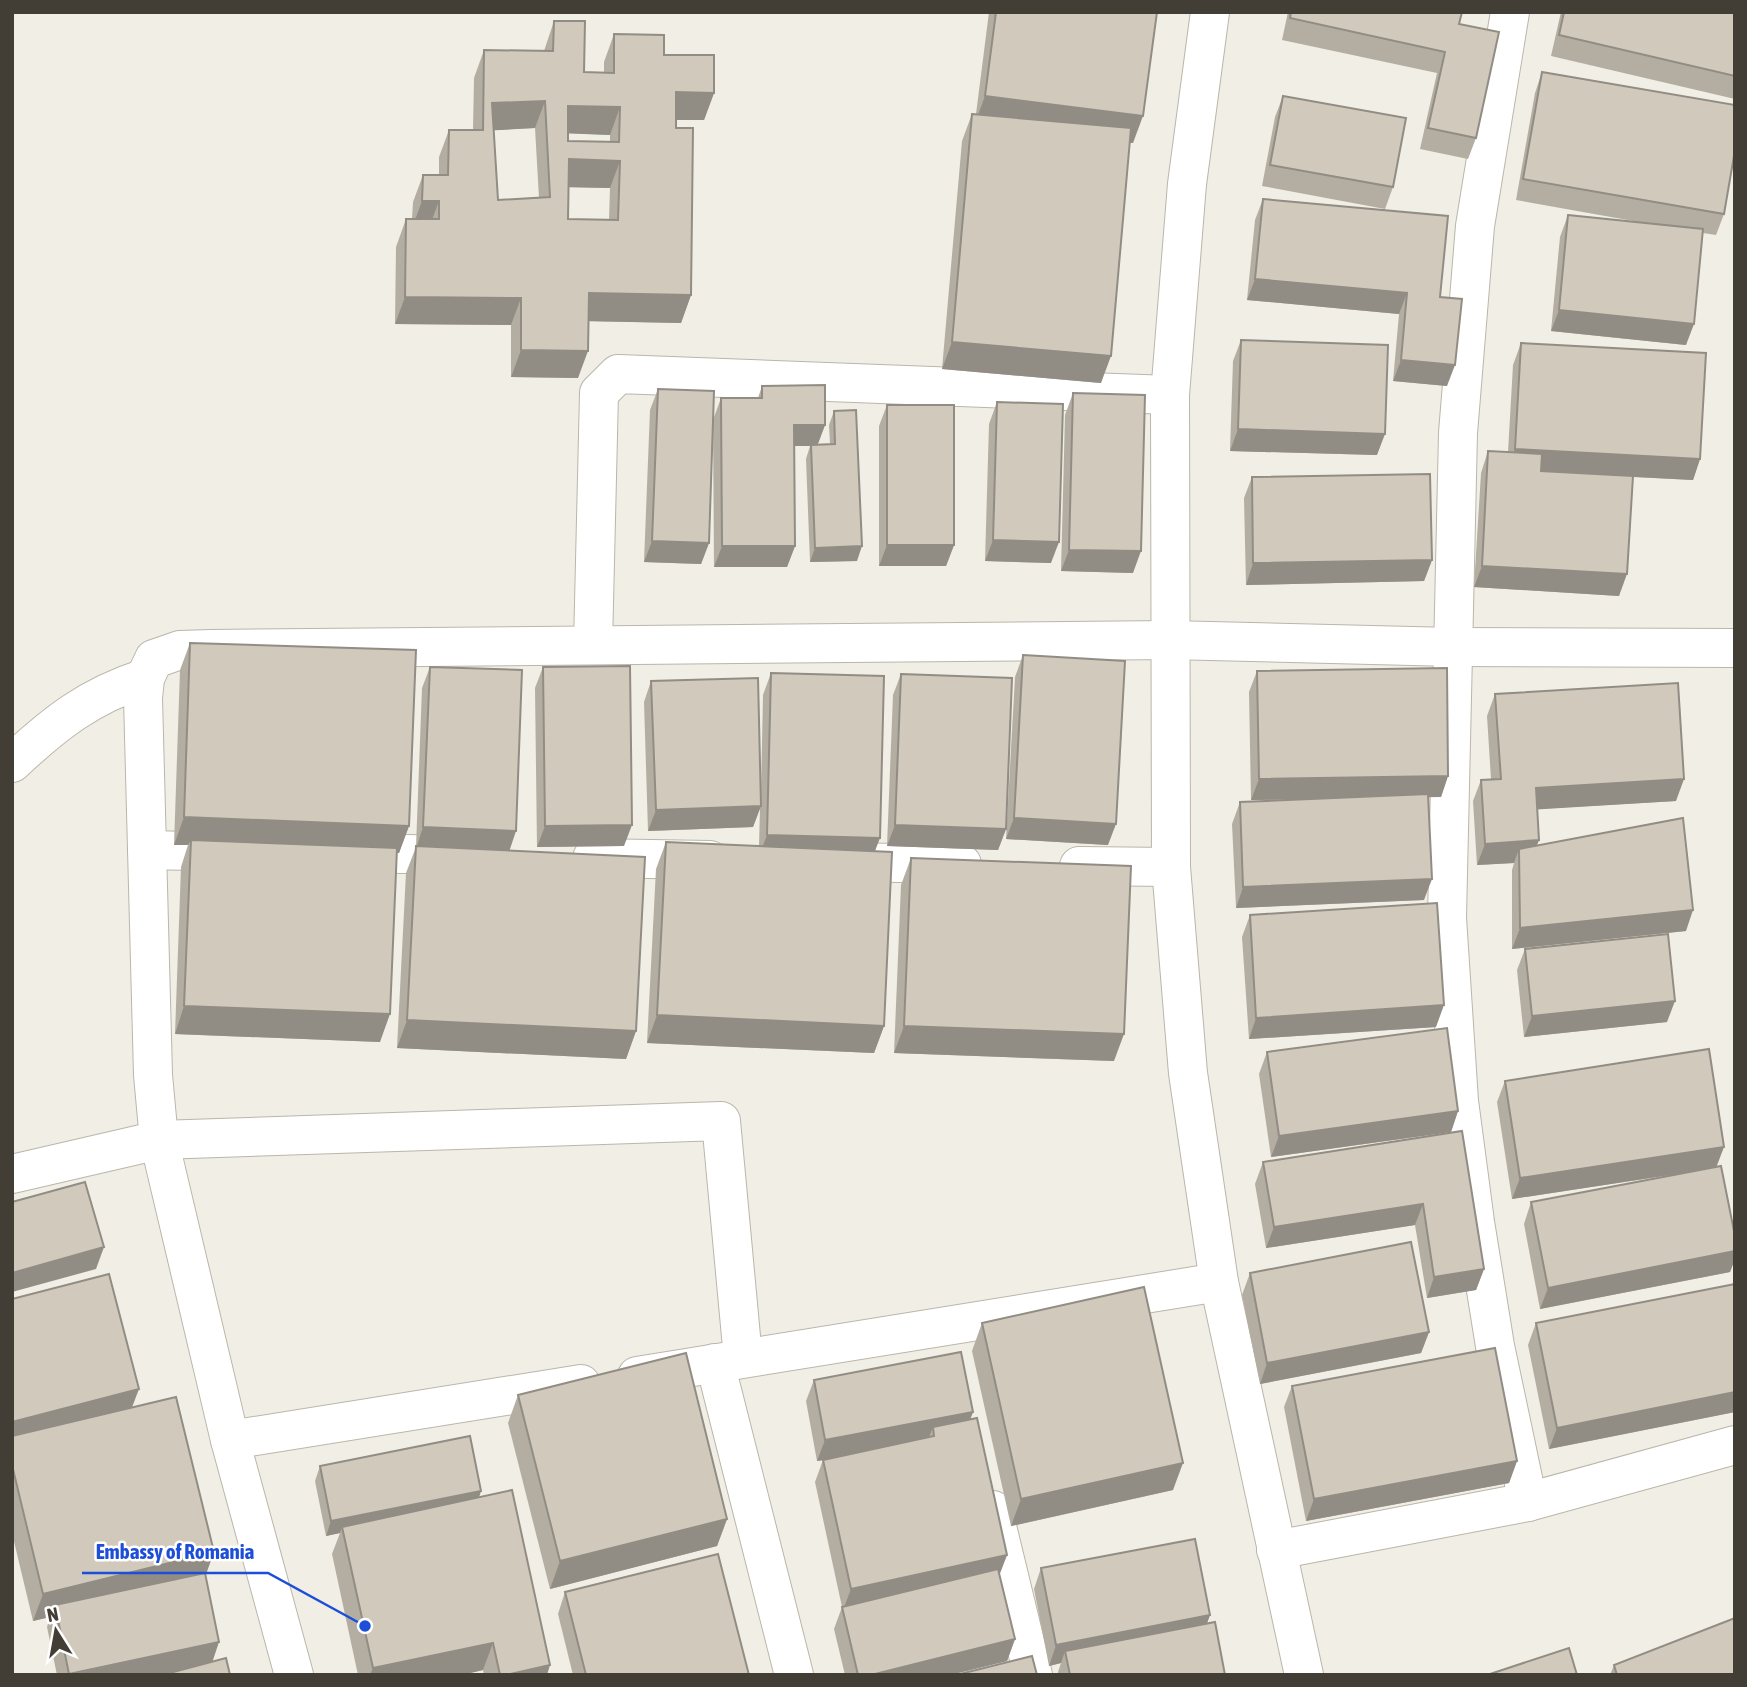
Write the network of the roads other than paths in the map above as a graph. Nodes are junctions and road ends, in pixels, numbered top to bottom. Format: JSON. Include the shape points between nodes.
{"nodes":[{"id":1,"x":1210,"y":12,"type":"edge"},
{"id":2,"x":1510,"y":12,"type":"edge"},
{"id":3,"x":1170,"y":395,"type":"junction"},
{"id":4,"x":1168,"y":640,"type":"junction"},
{"id":5,"x":593,"y":645,"type":"junction"},
{"id":6,"x":1453,"y":647,"type":"junction"},
{"id":7,"x":1735,"y":648,"type":"edge"},
{"id":8,"x":145,"y":678,"type":"junction"},
{"id":9,"x":12,"y":763,"type":"edge"},
{"id":10,"x":147,"y":850,"type":"junction"},
{"id":11,"x":495,"y":856,"type":"edge"},
{"id":12,"x":551,"y":857,"type":"edge"},
{"id":13,"x":745,"y":860,"type":"edge"},
{"id":14,"x":800,"y":861,"type":"edge"},
{"id":15,"x":994,"y":865,"type":"edge"},
{"id":16,"x":1050,"y":866,"type":"edge"},
{"id":17,"x":1171,"y":867,"type":"junction"},
{"id":18,"x":159,"y":1140,"type":"junction"},
{"id":19,"x":12,"y":1174,"type":"edge"},
{"id":20,"x":1219,"y":1282,"type":"junction"},
{"id":21,"x":948,"y":1324,"type":"junction"},
{"id":22,"x":729,"y":1361,"type":"junction"},
{"id":23,"x":957,"y":1363,"type":"edge"},
{"id":24,"x":230,"y":1440,"type":"junction"},
{"id":25,"x":1735,"y":1445,"type":"edge"},
{"id":26,"x":985,"y":1479,"type":"edge"},
{"id":27,"x":1528,"y":1502,"type":"junction"},
{"id":28,"x":1276,"y":1550,"type":"junction"},
{"id":29,"x":294,"y":1675,"type":"edge"},
{"id":30,"x":794,"y":1675,"type":"edge"},
{"id":31,"x":1033,"y":1675,"type":"edge"},
{"id":32,"x":1304,"y":1675,"type":"edge"}],
"edges":[{"from":1,"to":3,"type":"street","via":[[1187,184]]},
{"from":2,"to":6,"type":"street","via":[[1475,226],[1458,433]]},
{"from":3,"to":4,"type":"street"},
{"from":3,"to":5,"type":"street","via":[[618,374],[599,393]]},
{"from":4,"to":5,"type":"street"},
{"from":4,"to":6,"type":"street"},
{"from":4,"to":17,"type":"street"},
{"from":5,"to":8,"type":"street","via":[[180,650],[154,659]]},
{"from":6,"to":7,"type":"street"},
{"from":6,"to":27,"type":"street","via":[[1447,918],[1459,1101],[1495,1346]]},
{"from":8,"to":9,"type":"street","via":[[109,689],[75,710]]},
{"from":8,"to":10,"type":"street"},
{"from":10,"to":11,"type":"street"},
{"from":10,"to":18,"type":"street"},
{"from":12,"to":13,"type":"street"},
{"from":14,"to":15,"type":"street"},
{"from":16,"to":17,"type":"street"},
{"from":17,"to":20,"type":"street","via":[[1188,1073]]},
{"from":18,"to":19,"type":"street"},
{"from":18,"to":22,"type":"street","via":[[720,1121]]},
{"from":18,"to":24,"type":"street"},
{"from":20,"to":21,"type":"street"},
{"from":20,"to":28,"type":"street"},
{"from":21,"to":22,"type":"street"},
{"from":21,"to":23,"type":"street"},
{"from":22,"to":24,"type":"street"},
{"from":22,"to":30,"type":"street"},
{"from":24,"to":29,"type":"street"},
{"from":25,"to":27,"type":"street"},
{"from":26,"to":31,"type":"street"},
{"from":27,"to":28,"type":"street"},
{"from":28,"to":32,"type":"street"}]}
